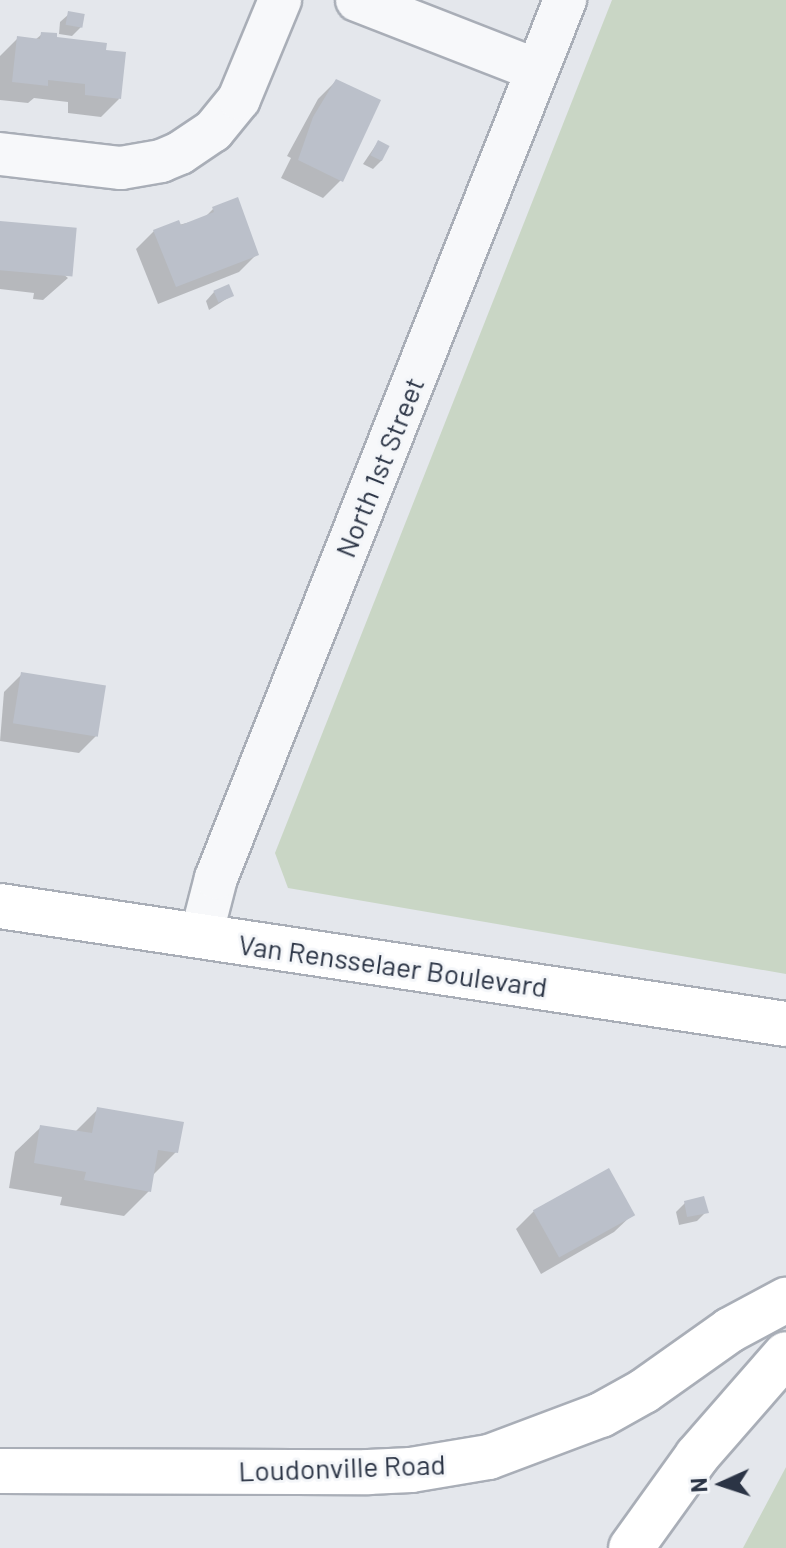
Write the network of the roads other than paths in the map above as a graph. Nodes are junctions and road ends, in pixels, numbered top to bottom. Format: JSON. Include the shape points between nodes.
{"nodes":[{"id":1,"x":280,"y":0,"type":"edge"},
{"id":2,"x":357,"y":0,"type":"edge"},
{"id":3,"x":565,"y":0,"type":"edge"},
{"id":4,"x":537,"y":70,"type":"junction"},
{"id":5,"x":0,"y":154,"type":"edge"},
{"id":6,"x":0,"y":906,"type":"edge"},
{"id":7,"x":201,"y":936,"type":"junction"},
{"id":8,"x":786,"y":1024,"type":"edge"},
{"id":9,"x":786,"y":1300,"type":"edge"},
{"id":10,"x":786,"y":1354,"type":"edge"},
{"id":11,"x":0,"y":1471,"type":"edge"},
{"id":12,"x":631,"y":1548,"type":"edge"}],
"edges":[{"from":1,"to":5,"type":"street","via":[[239,99],[213,131],[180,153],[121,168]]},
{"from":2,"to":4,"type":"street"},
{"from":3,"to":4,"type":"street","name":"North 1st Street"},
{"from":4,"to":7,"type":"street","name":"North 1st Street","via":[[216,878]]},
{"from":6,"to":7,"type":"street","name":"Van Rensselaer Boulevard"},
{"from":7,"to":8,"type":"street","name":"Van Rensselaer Boulevard"},
{"from":9,"to":11,"type":"street","name":"Loudonville Road","via":[[730,1330],[601,1415],[489,1457],[368,1472]]},
{"from":10,"to":12,"type":"street","via":[[697,1456]]}]}
